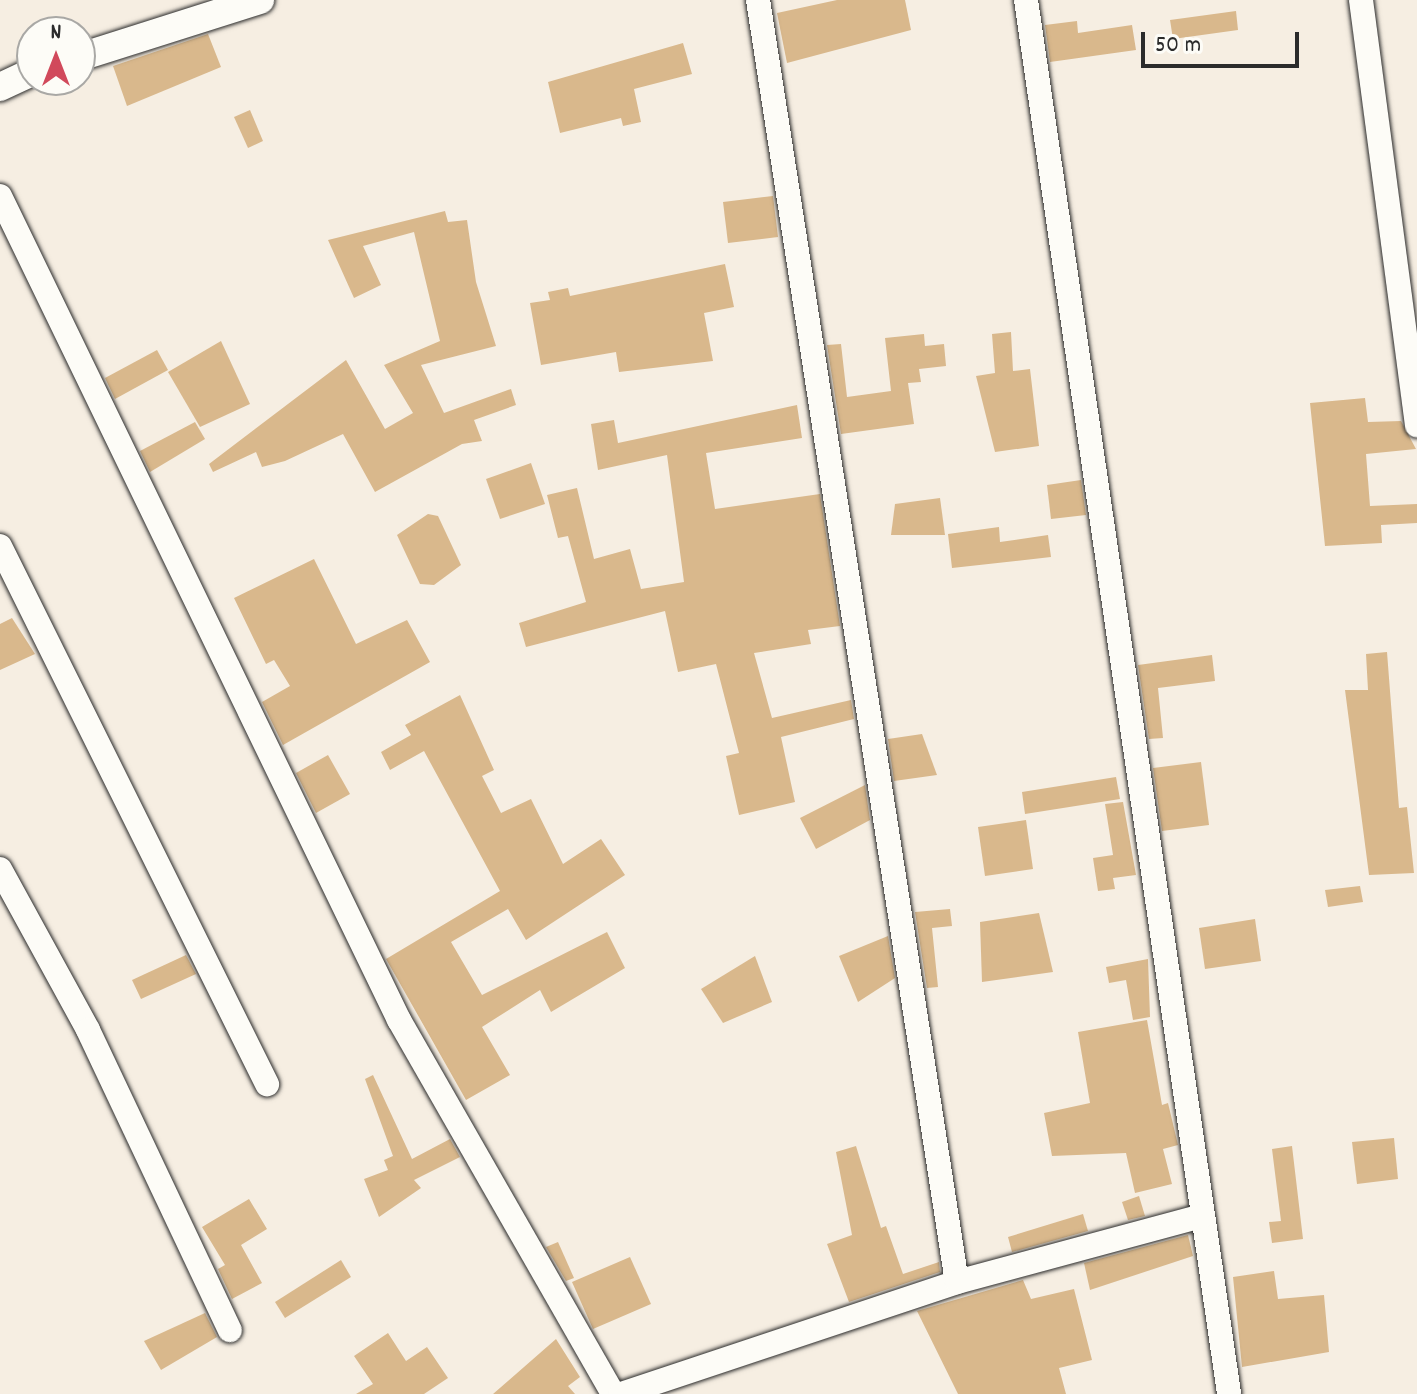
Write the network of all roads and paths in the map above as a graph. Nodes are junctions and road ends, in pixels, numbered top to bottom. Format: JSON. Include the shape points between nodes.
{"nodes":[{"id":1,"x":260,"y":0,"type":"edge"},
{"id":2,"x":758,"y":0,"type":"edge"},
{"id":3,"x":1026,"y":0,"type":"edge"},
{"id":4,"x":1361,"y":0,"type":"edge"},
{"id":5,"x":96,"y":52,"type":"edge"},
{"id":6,"x":0,"y":196,"type":"edge"},
{"id":7,"x":1417,"y":425,"type":"edge"},
{"id":8,"x":0,"y":546,"type":"edge"},
{"id":9,"x":0,"y":869,"type":"edge"},
{"id":10,"x":267,"y":1084,"type":"dead end"},
{"id":11,"x":1201,"y":1216,"type":"junction"},
{"id":12,"x":957,"y":1282,"type":"junction"},
{"id":13,"x":230,"y":1330,"type":"dead end"},
{"id":14,"x":613,"y":1394,"type":"edge"},
{"id":15,"x":621,"y":1394,"type":"edge"},
{"id":16,"x":1229,"y":1394,"type":"edge"}],
"edges":[{"from":1,"to":5,"type":"street"},
{"from":2,"to":12,"type":"street"},
{"from":3,"to":11,"type":"street"},
{"from":4,"to":7,"type":"street"},
{"from":6,"to":14,"type":"street","via":[[399,1020]]},
{"from":8,"to":10,"type":"street"},
{"from":9,"to":13,"type":"street","via":[[88,1030]]},
{"from":11,"to":12,"type":"street"},
{"from":11,"to":16,"type":"street"},
{"from":12,"to":15,"type":"street"}]}
